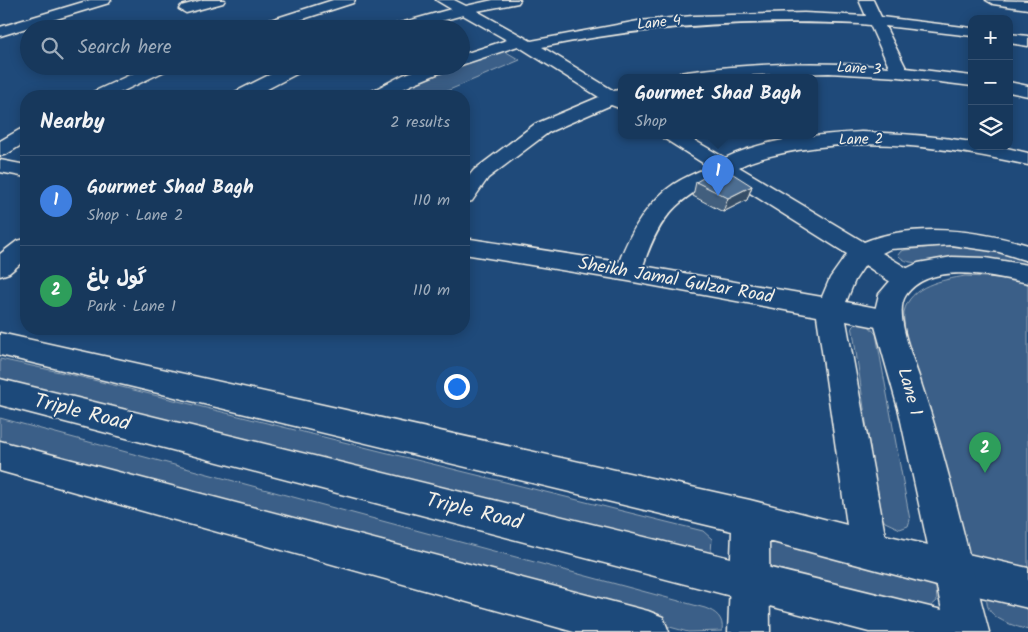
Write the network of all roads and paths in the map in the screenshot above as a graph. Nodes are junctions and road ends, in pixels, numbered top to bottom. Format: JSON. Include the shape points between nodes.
{"nodes":[{"id":1,"x":104,"y":0,"type":"edge"},
{"id":2,"x":218,"y":0,"type":"edge"},
{"id":3,"x":348,"y":0,"type":"edge"},
{"id":4,"x":443,"y":0,"type":"edge"},
{"id":5,"x":513,"y":0,"type":"edge"},
{"id":6,"x":866,"y":0,"type":"edge"},
{"id":7,"x":993,"y":0,"type":"edge"},
{"id":8,"x":1028,"y":5,"type":"edge"},
{"id":9,"x":186,"y":8,"type":"dead end"},
{"id":10,"x":464,"y":10,"type":"junction"},
{"id":11,"x":39,"y":20,"type":"edge"},
{"id":12,"x":282,"y":20,"type":"edge"},
{"id":13,"x":428,"y":20,"type":"edge"},
{"id":14,"x":877,"y":21,"type":"junction"},
{"id":15,"x":20,"y":26,"type":"edge"},
{"id":16,"x":0,"y":32,"type":"edge"},
{"id":17,"x":968,"y":32,"type":"edge"},
{"id":18,"x":1013,"y":39,"type":"edge"},
{"id":19,"x":1028,"y":41,"type":"edge"},
{"id":20,"x":523,"y":44,"type":"junction"},
{"id":21,"x":470,"y":58,"type":"edge"},
{"id":22,"x":899,"y":71,"type":"junction"},
{"id":23,"x":712,"y":74,"type":"edge"},
{"id":24,"x":144,"y":75,"type":"edge"},
{"id":25,"x":282,"y":75,"type":"edge"},
{"id":26,"x":419,"y":75,"type":"edge"},
{"id":27,"x":968,"y":80,"type":"edge"},
{"id":28,"x":1013,"y":88,"type":"edge"},
{"id":29,"x":111,"y":90,"type":"edge"},
{"id":30,"x":253,"y":90,"type":"edge"},
{"id":31,"x":388,"y":90,"type":"edge"},
{"id":32,"x":1028,"y":91,"type":"edge"},
{"id":33,"x":618,"y":98,"type":"edge"},
{"id":34,"x":20,"y":138,"type":"edge"},
{"id":35,"x":679,"y":139,"type":"edge"},
{"id":36,"x":0,"y":150,"type":"edge"},
{"id":37,"x":1028,"y":159,"type":"edge"},
{"id":38,"x":722,"y":165,"type":"junction"},
{"id":39,"x":0,"y":166,"type":"edge"},
{"id":40,"x":20,"y":170,"type":"edge"},
{"id":41,"x":470,"y":188,"type":"edge"},
{"id":42,"x":470,"y":247,"type":"edge"},
{"id":43,"x":20,"y":252,"type":"edge"},
{"id":44,"x":862,"y":252,"type":"junction"},
{"id":45,"x":1028,"y":253,"type":"edge"},
{"id":46,"x":0,"y":268,"type":"edge"},
{"id":47,"x":628,"y":272,"type":"junction"},
{"id":48,"x":1028,"y":274,"type":"edge"},
{"id":49,"x":906,"y":279,"type":"junction"},
{"id":50,"x":830,"y":309,"type":"junction"},
{"id":51,"x":887,"y":319,"type":"junction"},
{"id":52,"x":0,"y":344,"type":"edge"},
{"id":53,"x":0,"y":392,"type":"edge"},
{"id":54,"x":0,"y":456,"type":"edge"},
{"id":55,"x":750,"y":518,"type":"junction"},
{"id":56,"x":869,"y":550,"type":"junction"},
{"id":57,"x":952,"y":571,"type":"junction"},
{"id":58,"x":751,"y":583,"type":"junction"},
{"id":59,"x":1028,"y":588,"type":"edge"},
{"id":60,"x":648,"y":632,"type":"edge"},
{"id":61,"x":749,"y":632,"type":"edge"},
{"id":62,"x":948,"y":632,"type":"edge"},
{"id":63,"x":968,"y":632,"type":"edge"}],
"edges":[{"from":1,"to":11,"type":"street"},
{"from":2,"to":9,"type":"street"},
{"from":3,"to":12,"type":"street"},
{"from":4,"to":10,"type":"street"},
{"from":5,"to":10,"type":"street"},
{"from":6,"to":14,"type":"street"},
{"from":7,"to":8,"type":"street"},
{"from":10,"to":13,"type":"street"},
{"from":10,"to":20,"type":"street"},
{"from":14,"to":17,"type":"street","name":"Lane 4"},
{"from":14,"to":20,"type":"street","name":"Lane 4","via":[[769,16],[669,21]]},
{"from":14,"to":22,"type":"street"},
{"from":15,"to":16,"type":"street"},
{"from":18,"to":19,"type":"street"},
{"from":20,"to":21,"type":"street","name":"Lane 4"},
{"from":20,"to":33,"type":"street"},
{"from":22,"to":23,"type":"street","name":"Lane 3","via":[[825,67],[765,68]]},
{"from":22,"to":27,"type":"street","name":"Lane 3"},
{"from":24,"to":29,"type":"street"},
{"from":25,"to":30,"type":"street"},
{"from":26,"to":31,"type":"street"},
{"from":28,"to":32,"type":"street"},
{"from":33,"to":41,"type":"street","via":[[542,128],[481,174]]},
{"from":34,"to":36,"type":"street"},
{"from":35,"to":38,"type":"street"},
{"from":37,"to":38,"type":"street","name":"Lane 2","via":[[942,143],[821,140],[768,149]]},
{"from":38,"to":44,"type":"street"},
{"from":38,"to":47,"type":"street","name":"Lane 2","via":[[680,190],[648,226]]},
{"from":39,"to":40,"type":"street"},
{"from":42,"to":47,"type":"street","name":"Sheikh Jamal Gulzar Road"},
{"from":43,"to":46,"type":"street"},
{"from":44,"to":45,"type":"street","via":[[886,242],[951,237],[1002,245]]},
{"from":44,"to":49,"type":"street"},
{"from":44,"to":50,"type":"street","via":[[843,278]]},
{"from":47,"to":50,"type":"street","name":"Sheikh Jamal Gulzar Road"},
{"from":48,"to":49,"type":"street","name":"Lane 1","via":[[986,266],[952,265],[927,269]]},
{"from":49,"to":51,"type":"street","name":"Lane 1","via":[[892,294]]},
{"from":50,"to":51,"type":"street","name":"Sheikh Jamal Gulzar Road"},
{"from":50,"to":56,"type":"street"},
{"from":51,"to":57,"type":"street","name":"Lane 1","via":[[915,412]]},
{"from":52,"to":55,"type":"street"},
{"from":53,"to":58,"type":"street","name":"Triple Road"},
{"from":54,"to":60,"type":"street"},
{"from":55,"to":56,"type":"street"},
{"from":55,"to":58,"type":"street"},
{"from":56,"to":57,"type":"street"},
{"from":57,"to":59,"type":"street"},
{"from":57,"to":63,"type":"street","name":"Lane 1"},
{"from":58,"to":61,"type":"street"},
{"from":58,"to":62,"type":"street","name":"Triple Road"}]}
